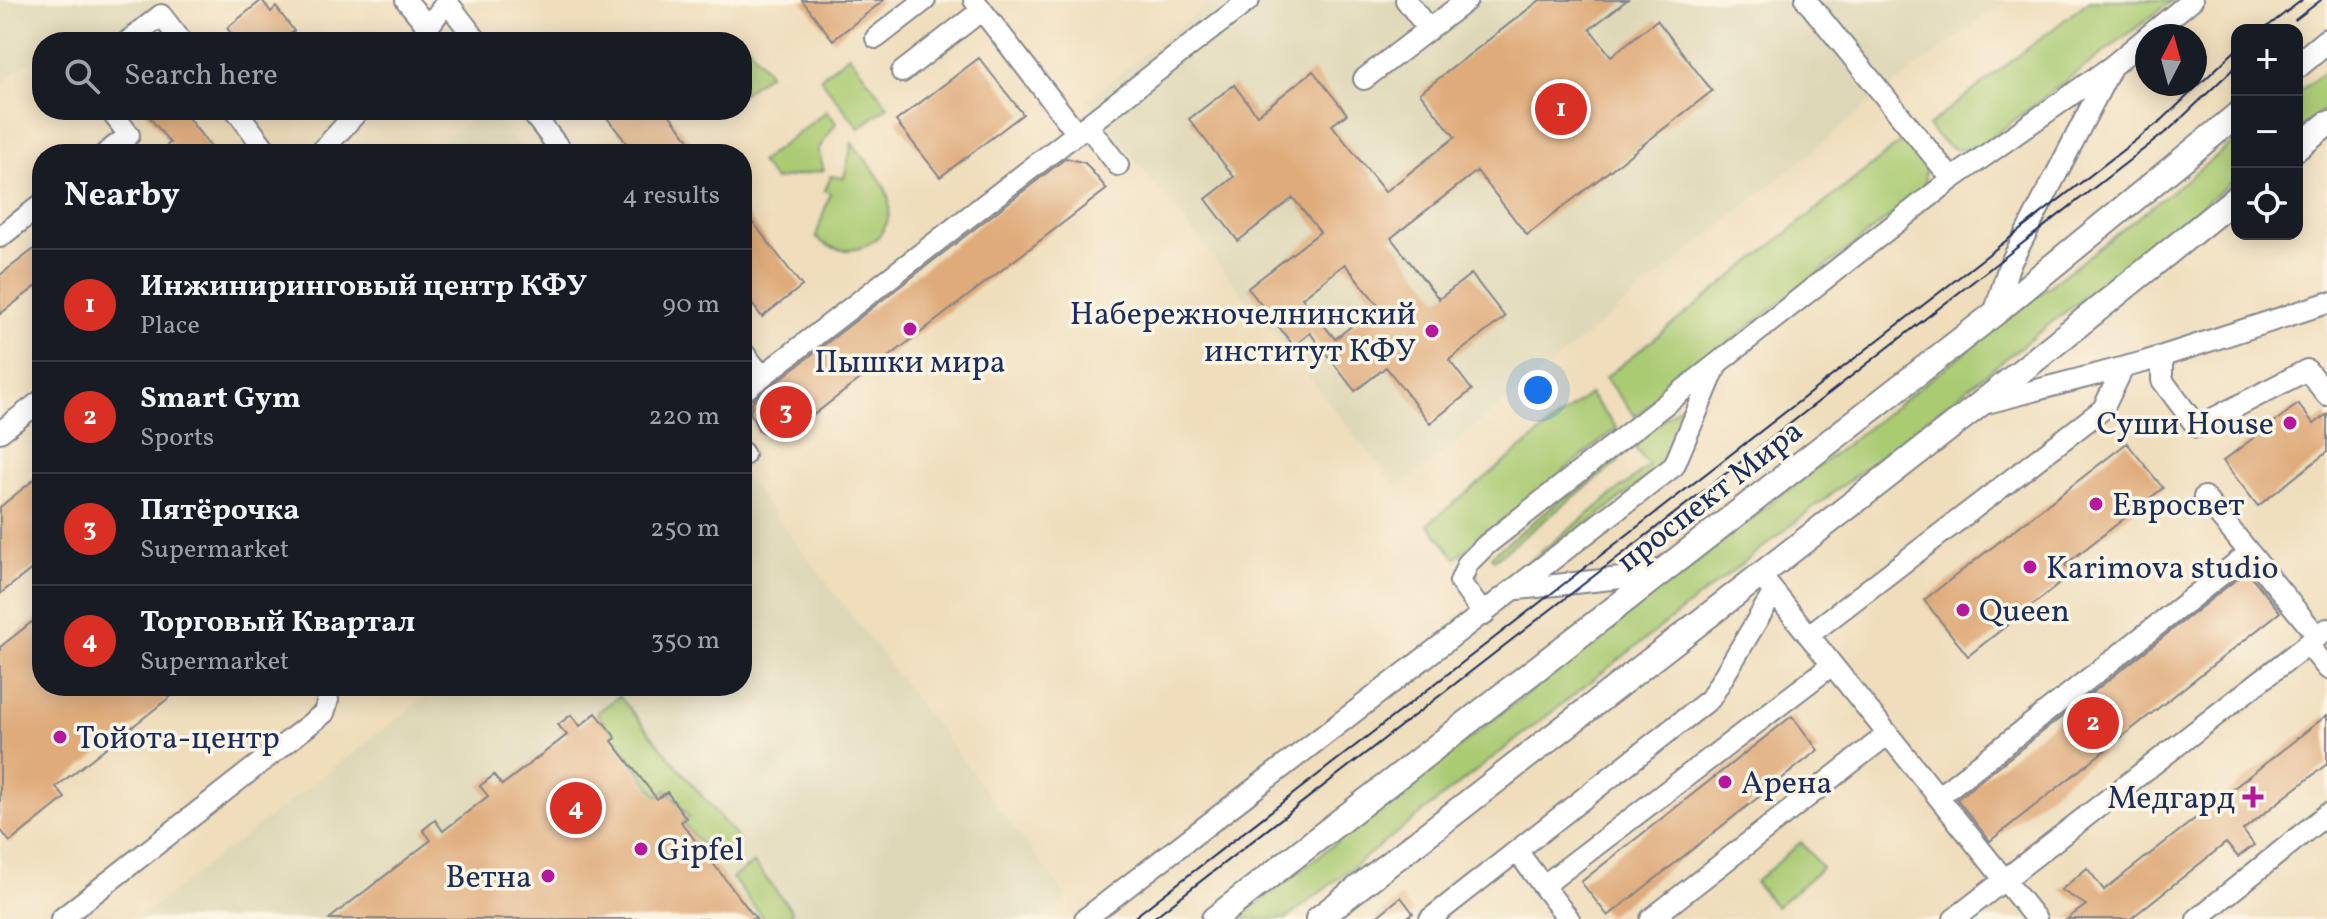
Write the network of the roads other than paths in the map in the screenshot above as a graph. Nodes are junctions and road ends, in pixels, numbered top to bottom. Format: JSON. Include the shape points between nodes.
{"nodes":[{"id":1,"x":406,"y":0,"type":"edge"},
{"id":2,"x":925,"y":0,"type":"edge"},
{"id":3,"x":1249,"y":0,"type":"edge"},
{"id":4,"x":1406,"y":0,"type":"edge"},
{"id":5,"x":1467,"y":0,"type":"edge"},
{"id":6,"x":1806,"y":0,"type":"edge"},
{"id":7,"x":2192,"y":0,"type":"edge"},
{"id":8,"x":448,"y":1,"type":"edge"},
{"id":9,"x":978,"y":5,"type":"edge"},
{"id":10,"x":2163,"y":24,"type":"edge"},
{"id":11,"x":1429,"y":30,"type":"junction"},
{"id":12,"x":140,"y":32,"type":"edge"},
{"id":13,"x":174,"y":32,"type":"edge"},
{"id":14,"x":421,"y":32,"type":"edge"},
{"id":15,"x":424,"y":32,"type":"edge"},
{"id":16,"x":471,"y":32,"type":"edge"},
{"id":17,"x":876,"y":38,"type":"dead end"},
{"id":18,"x":2327,"y":41,"type":"edge"},
{"id":19,"x":2135,"y":47,"type":"edge"},
{"id":20,"x":2303,"y":61,"type":"edge"},
{"id":21,"x":2112,"y":66,"type":"junction"},
{"id":22,"x":902,"y":72,"type":"dead end"},
{"id":23,"x":1364,"y":79,"type":"dead end"},
{"id":24,"x":118,"y":120,"type":"edge"},
{"id":25,"x":244,"y":120,"type":"edge"},
{"id":26,"x":350,"y":120,"type":"edge"},
{"id":27,"x":538,"y":120,"type":"edge"},
{"id":28,"x":2231,"y":120,"type":"edge"},
{"id":29,"x":2327,"y":124,"type":"edge"},
{"id":30,"x":1082,"y":129,"type":"junction"},
{"id":31,"x":2303,"y":143,"type":"edge"},
{"id":32,"x":118,"y":144,"type":"edge"},
{"id":33,"x":262,"y":144,"type":"edge"},
{"id":34,"x":328,"y":144,"type":"edge"},
{"id":35,"x":556,"y":144,"type":"edge"},
{"id":36,"x":1118,"y":165,"type":"dead end"},
{"id":37,"x":1952,"y":179,"type":"junction"},
{"id":38,"x":2231,"y":202,"type":"edge"},
{"id":39,"x":32,"y":212,"type":"edge"},
{"id":40,"x":0,"y":237,"type":"edge"},
{"id":41,"x":2327,"y":303,"type":"edge"},
{"id":42,"x":1994,"y":314,"type":"junction"},
{"id":43,"x":2162,"y":357,"type":"junction"},
{"id":44,"x":752,"y":364,"type":"edge"},
{"id":45,"x":1717,"y":364,"type":"junction"},
{"id":46,"x":2123,"y":368,"type":"junction"},
{"id":47,"x":762,"y":376,"type":"junction"},
{"id":48,"x":752,"y":384,"type":"edge"},
{"id":49,"x":2327,"y":395,"type":"edge"},
{"id":50,"x":1979,"y":405,"type":"junction"},
{"id":51,"x":32,"y":406,"type":"edge"},
{"id":52,"x":3,"y":423,"type":"edge"},
{"id":53,"x":2204,"y":497,"type":"dead end"},
{"id":54,"x":2249,"y":553,"type":"junction"},
{"id":55,"x":1658,"y":574,"type":"junction"},
{"id":56,"x":1766,"y":583,"type":"junction"},
{"id":57,"x":1518,"y":589,"type":"junction"},
{"id":58,"x":1484,"y":615,"type":"junction"},
{"id":59,"x":1809,"y":635,"type":"junction"},
{"id":60,"x":2318,"y":637,"type":"edge"},
{"id":61,"x":1832,"y":665,"type":"junction"},
{"id":62,"x":2327,"y":668,"type":"edge"},
{"id":63,"x":327,"y":696,"type":"edge"},
{"id":64,"x":1888,"y":734,"type":"junction"},
{"id":65,"x":1938,"y":797,"type":"junction"},
{"id":66,"x":2327,"y":814,"type":"edge"},
{"id":67,"x":1517,"y":851,"type":"junction"},
{"id":68,"x":2004,"y":880,"type":"junction"},
{"id":69,"x":1543,"y":886,"type":"junction"},
{"id":70,"x":61,"y":919,"type":"edge"},
{"id":71,"x":1085,"y":919,"type":"edge"},
{"id":72,"x":1214,"y":919,"type":"edge"},
{"id":73,"x":1318,"y":919,"type":"edge"},
{"id":74,"x":1430,"y":919,"type":"edge"},
{"id":75,"x":1569,"y":919,"type":"edge"},
{"id":76,"x":1651,"y":919,"type":"edge"},
{"id":77,"x":1954,"y":919,"type":"edge"},
{"id":78,"x":2036,"y":919,"type":"edge"},
{"id":79,"x":2197,"y":919,"type":"edge"}],
"edges":[{"from":1,"to":14,"type":"street"},
{"from":2,"to":17,"type":"street"},
{"from":3,"to":30,"type":"street"},
{"from":4,"to":11,"type":"street"},
{"from":5,"to":11,"type":"street"},
{"from":6,"to":37,"type":"street"},
{"from":7,"to":10,"type":"street"},
{"from":8,"to":15,"type":"street"},
{"from":8,"to":16,"type":"street"},
{"from":9,"to":22,"type":"street"},
{"from":9,"to":30,"type":"street"},
{"from":11,"to":23,"type":"street"},
{"from":12,"to":13,"type":"street","via":[[161,15]]},
{"from":18,"to":20,"type":"main road"},
{"from":19,"to":21,"type":"street"},
{"from":21,"to":37,"type":"street"},
{"from":21,"to":42,"type":"street","via":[[2009,266]]},
{"from":24,"to":32,"type":"street","via":[[129,135]]},
{"from":25,"to":33,"type":"street"},
{"from":26,"to":34,"type":"street"},
{"from":27,"to":35,"type":"street"},
{"from":28,"to":42,"type":"main road","name":"проспект Мира"},
{"from":29,"to":31,"type":"main road"},
{"from":30,"to":36,"type":"street"},
{"from":30,"to":47,"type":"street"},
{"from":37,"to":45,"type":"street"},
{"from":38,"to":50,"type":"main road"},
{"from":39,"to":40,"type":"street"},
{"from":41,"to":43,"type":"street"},
{"from":42,"to":55,"type":"main road","name":"проспект Мира"},
{"from":43,"to":46,"type":"street"},
{"from":43,"to":49,"type":"street","via":[[2162,380],[2197,427],[2307,370]]},
{"from":44,"to":47,"type":"street"},
{"from":45,"to":57,"type":"street","via":[[1674,466]]},
{"from":45,"to":58,"type":"street","via":[[1622,448],[1480,561],[1468,563],[1460,582]]},
{"from":46,"to":50,"type":"street"},
{"from":46,"to":59,"type":"street","via":[[2103,409]]},
{"from":47,"to":48,"type":"street"},
{"from":50,"to":56,"type":"main road"},
{"from":51,"to":52,"type":"street"},
{"from":53,"to":54,"type":"street"},
{"from":54,"to":60,"type":"street"},
{"from":54,"to":65,"type":"street"},
{"from":55,"to":57,"type":"street"},
{"from":55,"to":72,"type":"main road","name":"проспект Мира"},
{"from":56,"to":59,"type":"street"},
{"from":56,"to":67,"type":"street","via":[[1710,699]]},
{"from":56,"to":73,"type":"main road"},
{"from":57,"to":58,"type":"street"},
{"from":58,"to":71,"type":"street"},
{"from":59,"to":61,"type":"street"},
{"from":60,"to":62,"type":"street"},
{"from":60,"to":68,"type":"street"},
{"from":61,"to":64,"type":"street"},
{"from":61,"to":69,"type":"street"},
{"from":63,"to":70,"type":"street","via":[[324,713]]},
{"from":64,"to":65,"type":"street"},
{"from":64,"to":76,"type":"street"},
{"from":65,"to":68,"type":"street"},
{"from":66,"to":79,"type":"street"},
{"from":67,"to":69,"type":"street"},
{"from":67,"to":74,"type":"street"},
{"from":68,"to":77,"type":"street"},
{"from":68,"to":78,"type":"street"},
{"from":69,"to":75,"type":"street"}]}
